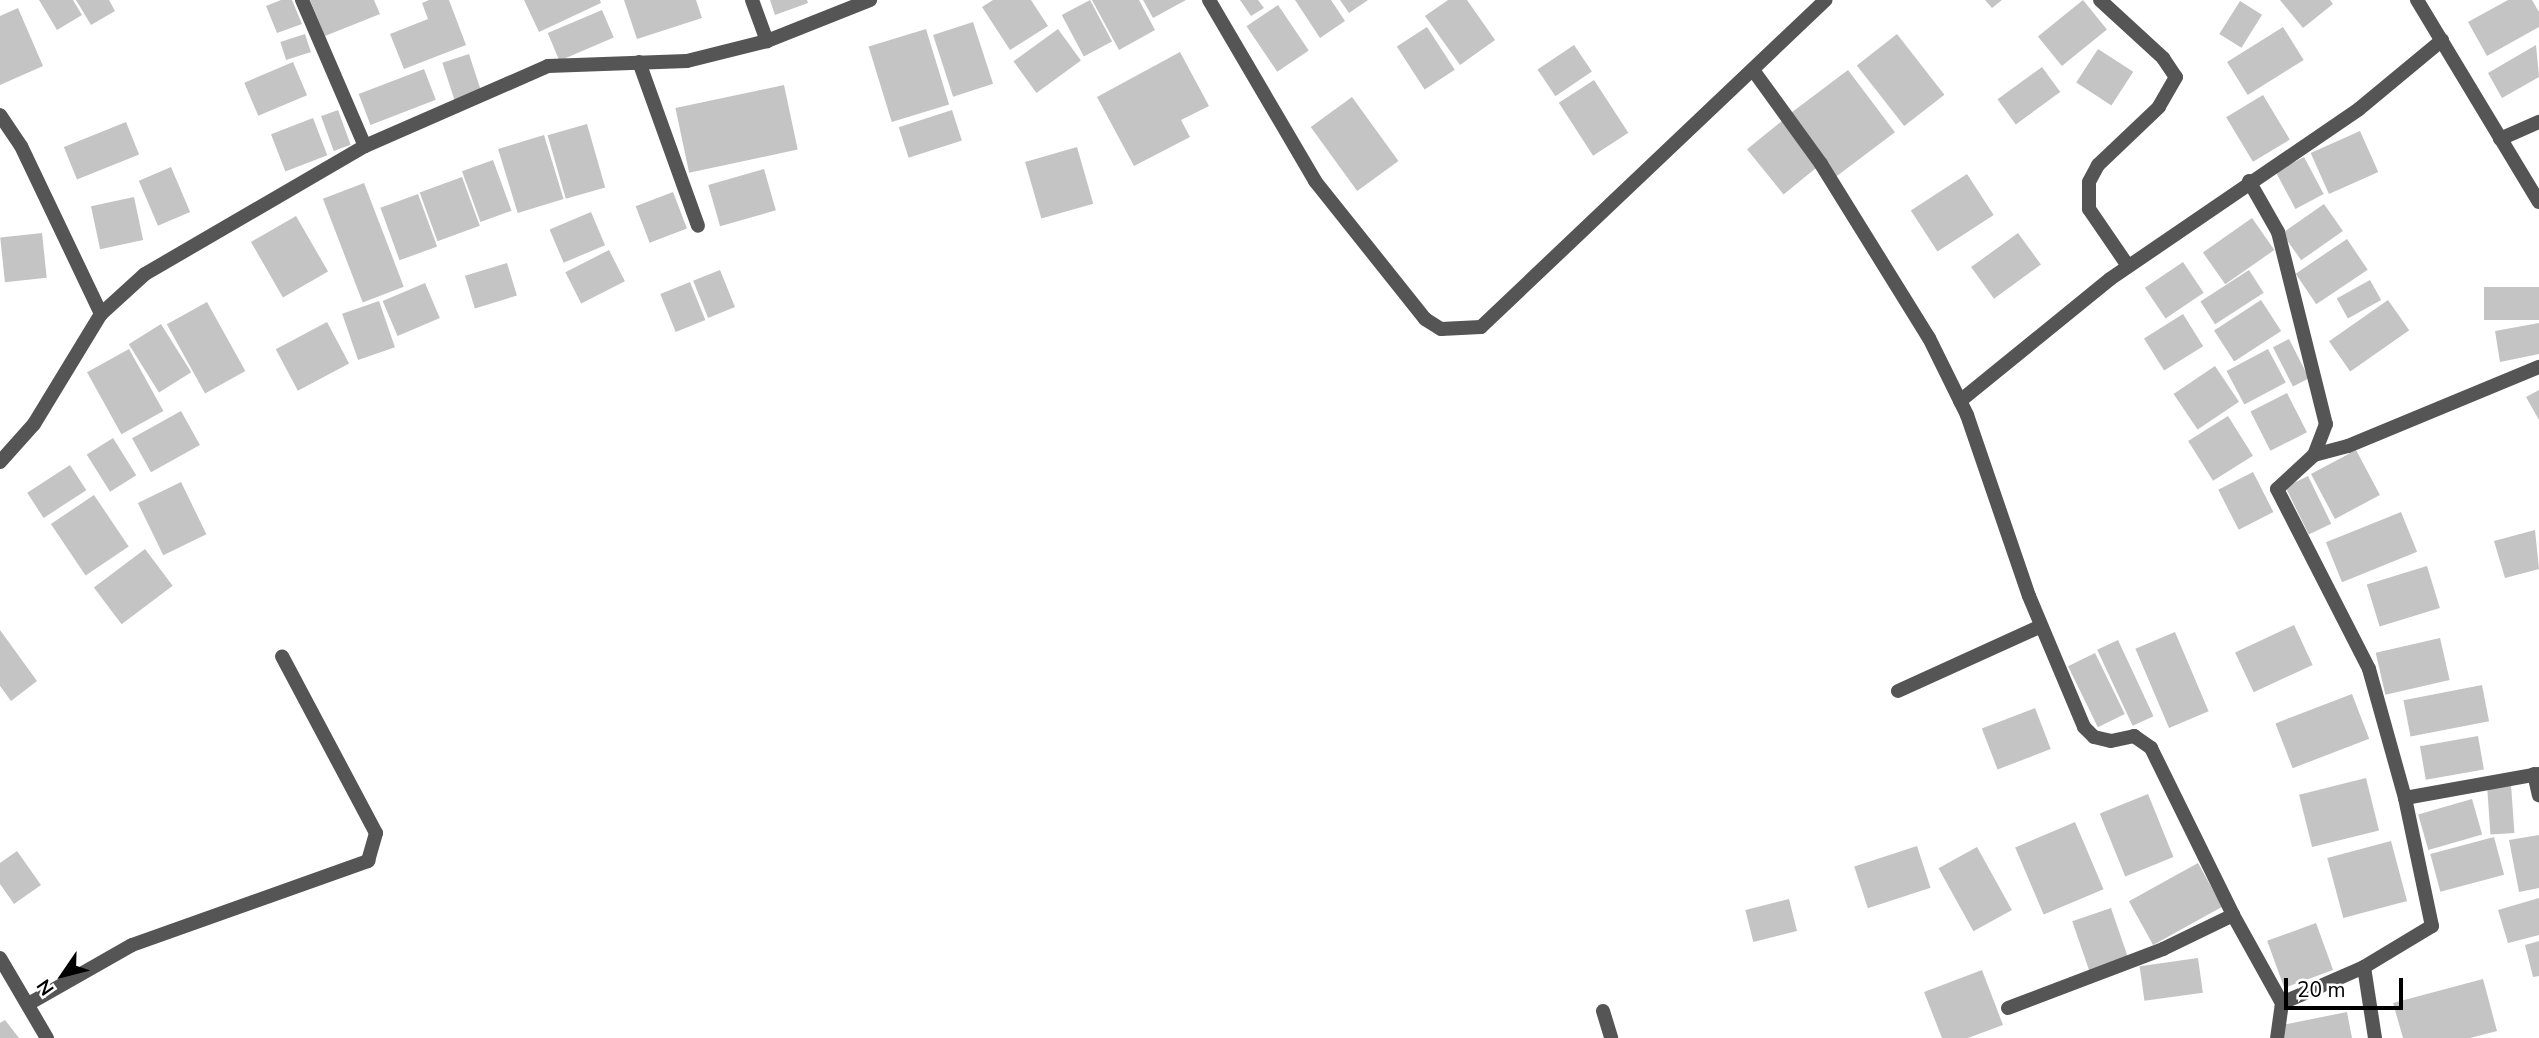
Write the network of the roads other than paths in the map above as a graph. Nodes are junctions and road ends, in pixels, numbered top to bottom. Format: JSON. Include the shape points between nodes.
{"nodes":[{"id":1,"x":302,"y":0,"type":"edge"},
{"id":2,"x":752,"y":0,"type":"edge"},
{"id":3,"x":870,"y":0,"type":"edge"},
{"id":4,"x":1209,"y":0,"type":"edge"},
{"id":5,"x":1826,"y":0,"type":"edge"},
{"id":6,"x":2100,"y":0,"type":"edge"},
{"id":7,"x":2417,"y":0,"type":"edge"},
{"id":8,"x":2442,"y":40,"type":"junction"},
{"id":9,"x":767,"y":41,"type":"junction"},
{"id":10,"x":639,"y":62,"type":"junction"},
{"id":11,"x":1753,"y":70,"type":"junction"},
{"id":12,"x":0,"y":115,"type":"edge"},
{"id":13,"x":2539,"y":122,"type":"edge"},
{"id":14,"x":2500,"y":139,"type":"junction"},
{"id":15,"x":365,"y":146,"type":"junction"},
{"id":16,"x":2249,"y":181,"type":"junction"},
{"id":17,"x":2539,"y":202,"type":"edge"},
{"id":18,"x":698,"y":226,"type":"dead end"},
{"id":19,"x":2128,"y":266,"type":"junction"},
{"id":20,"x":102,"y":314,"type":"junction"},
{"id":21,"x":2539,"y":367,"type":"edge"},
{"id":22,"x":1960,"y":401,"type":"junction"},
{"id":23,"x":2314,"y":455,"type":"junction"},
{"id":24,"x":0,"y":462,"type":"edge"},
{"id":25,"x":2041,"y":626,"type":"junction"},
{"id":26,"x":282,"y":656,"type":"dead end"},
{"id":27,"x":1898,"y":691,"type":"dead end"},
{"id":28,"x":2536,"y":774,"type":"edge"},
{"id":29,"x":2539,"y":795,"type":"edge"},
{"id":30,"x":2405,"y":798,"type":"junction"},
{"id":31,"x":2233,"y":915,"type":"junction"},
{"id":32,"x":0,"y":958,"type":"edge"},
{"id":33,"x":2364,"y":967,"type":"junction"},
{"id":34,"x":30,"y":1003,"type":"junction"},
{"id":35,"x":2282,"y":1003,"type":"junction"},
{"id":36,"x":2008,"y":1008,"type":"dead end"},
{"id":37,"x":1603,"y":1011,"type":"dead end"},
{"id":38,"x":47,"y":1038,"type":"edge"},
{"id":39,"x":1611,"y":1038,"type":"edge"},
{"id":40,"x":2277,"y":1038,"type":"edge"},
{"id":41,"x":2375,"y":1038,"type":"edge"}],
"edges":[{"from":1,"to":15,"type":"street"},
{"from":2,"to":9,"type":"street"},
{"from":3,"to":9,"type":"street"},
{"from":4,"to":11,"type":"street","via":[[1315,181],[1425,319],[1441,328],[1481,327]]},
{"from":5,"to":11,"type":"street"},
{"from":6,"to":19,"type":"street","via":[[2163,58],[2176,77],[2159,107],[2098,165],[2089,181],[2089,209]]},
{"from":7,"to":8,"type":"street"},
{"from":8,"to":14,"type":"street"},
{"from":8,"to":16,"type":"street","via":[[2359,109]]},
{"from":9,"to":10,"type":"street","via":[[687,61]]},
{"from":10,"to":15,"type":"street","via":[[548,66]]},
{"from":10,"to":18,"type":"street"},
{"from":11,"to":22,"type":"street","via":[[1877,251]]},
{"from":12,"to":20,"type":"street","via":[[20,146]]},
{"from":13,"to":14,"type":"street"},
{"from":14,"to":17,"type":"street"},
{"from":15,"to":20,"type":"street","via":[[145,274]]},
{"from":16,"to":19,"type":"street"},
{"from":16,"to":23,"type":"street","via":[[2278,232],[2326,424]]},
{"from":19,"to":22,"type":"street"},
{"from":20,"to":24,"type":"street","via":[[34,424]]},
{"from":21,"to":23,"type":"street","via":[[2360,442]]},
{"from":22,"to":25,"type":"street"},
{"from":23,"to":30,"type":"street","via":[[2277,489],[2369,669]]},
{"from":25,"to":27,"type":"street"},
{"from":25,"to":31,"type":"street","via":[[2084,727],[2094,737],[2111,741],[2134,736],[2151,748]]},
{"from":26,"to":34,"type":"street","via":[[376,833],[368,861],[132,945]]},
{"from":28,"to":29,"type":"street"},
{"from":28,"to":30,"type":"street"},
{"from":30,"to":33,"type":"street","via":[[2432,926]]},
{"from":31,"to":35,"type":"street"},
{"from":31,"to":36,"type":"street","via":[[2162,949]]},
{"from":32,"to":34,"type":"street"},
{"from":33,"to":35,"type":"street"},
{"from":33,"to":41,"type":"street"},
{"from":34,"to":38,"type":"street"},
{"from":35,"to":40,"type":"street"},
{"from":37,"to":39,"type":"street"}]}
